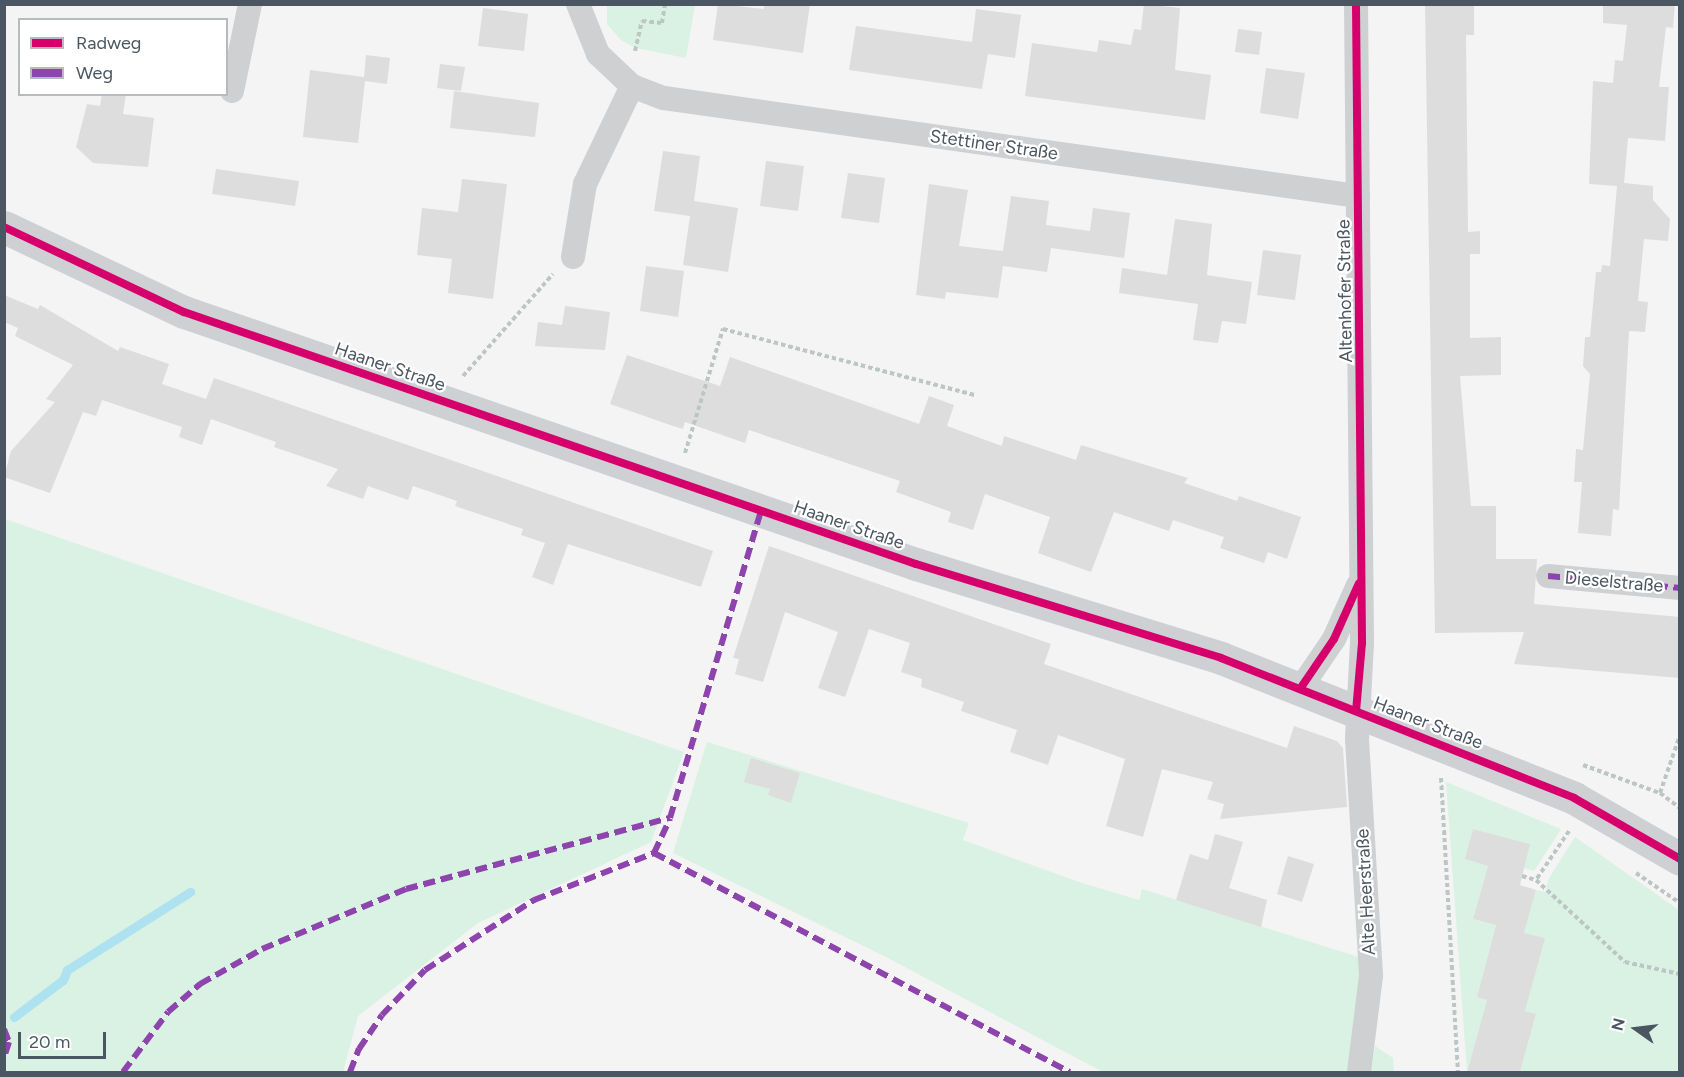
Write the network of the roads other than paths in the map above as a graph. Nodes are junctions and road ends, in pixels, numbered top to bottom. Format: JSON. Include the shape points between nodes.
{"nodes":[{"id":1,"x":250,"y":4,"type":"edge"},
{"id":2,"x":578,"y":4,"type":"edge"},
{"id":3,"x":1356,"y":4,"type":"edge"},
{"id":4,"x":628,"y":83,"type":"junction"},
{"id":5,"x":232,"y":92,"type":"dead end"},
{"id":6,"x":1358,"y":196,"type":"junction"},
{"id":7,"x":4,"y":227,"type":"edge"},
{"id":8,"x":573,"y":257,"type":"road end"},
{"id":9,"x":1548,"y":576,"type":"dead end"},
{"id":10,"x":1362,"y":578,"type":"junction"},
{"id":11,"x":1680,"y":588,"type":"edge"},
{"id":12,"x":1300,"y":689,"type":"junction"},
{"id":13,"x":1356,"y":711,"type":"junction"},
{"id":14,"x":1680,"y":859,"type":"edge"},
{"id":15,"x":1359,"y":1072,"type":"edge"}],
"edges":[{"from":1,"to":5,"type":"street"},
{"from":2,"to":4,"type":"street","name":"Stettiner Straße","via":[[590,43]]},
{"from":3,"to":6,"type":"street","name":"Altenhofer Straße"},
{"from":4,"to":6,"type":"street","name":"Stettiner Straße","via":[[664,99]]},
{"from":4,"to":8,"type":"street","via":[[585,184]]},
{"from":6,"to":10,"type":"street","name":"Altenhofer Straße"},
{"from":7,"to":12,"type":"main road","name":"Haaner Straße","via":[[184,312],[916,564],[1221,658]]},
{"from":9,"to":11,"type":"street","name":"Dieselstraße"},
{"from":10,"to":12,"type":"street","name":"Altenhofer Straße","via":[[1334,639]]},
{"from":10,"to":13,"type":"street","name":"Altenhofer Straße"},
{"from":12,"to":13,"type":"main road","name":"Haaner Straße"},
{"from":13,"to":14,"type":"main road","name":"Haaner Straße","via":[[1574,798]]},
{"from":13,"to":15,"type":"street","name":"Alte Heerstraße","via":[[1371,976]]}]}
